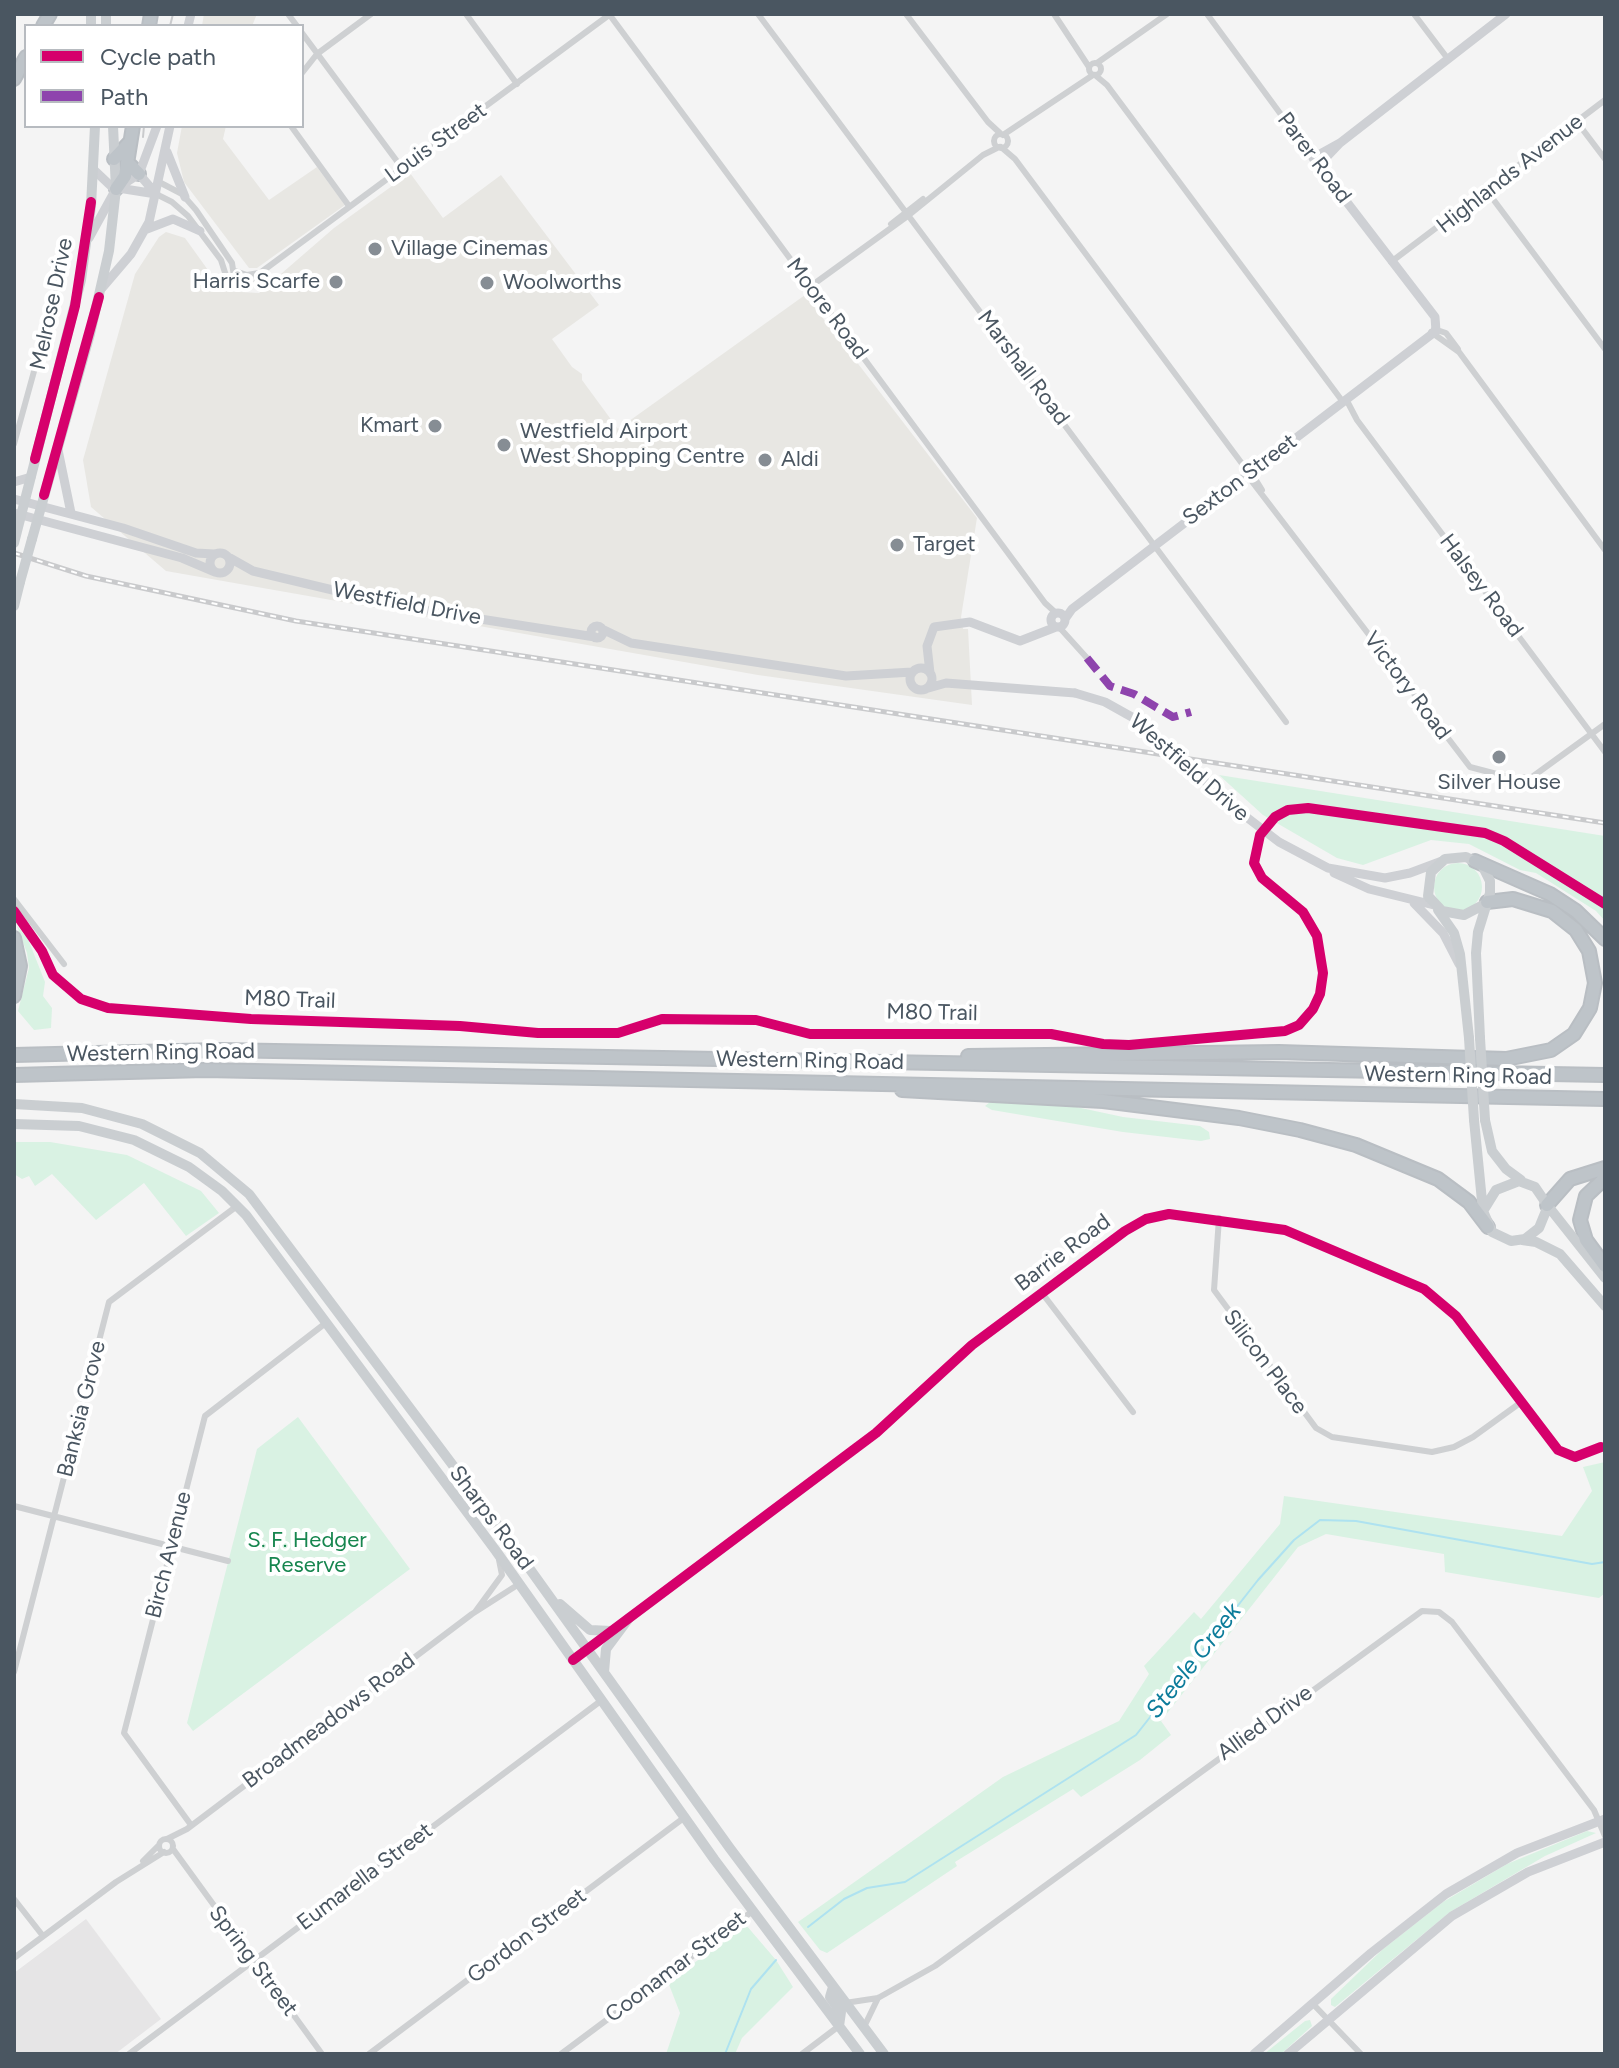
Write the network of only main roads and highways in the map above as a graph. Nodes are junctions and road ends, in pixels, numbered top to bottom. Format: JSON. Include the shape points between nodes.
{"nodes":[{"id":1,"x":1506,"y":14,"type":"edge"},
{"id":2,"x":24,"y":61,"type":"edge"},
{"id":3,"x":14,"y":79,"type":"edge"},
{"id":4,"x":95,"y":128,"type":"edge"},
{"id":5,"x":113,"y":128,"type":"edge"},
{"id":6,"x":133,"y":128,"type":"edge"},
{"id":7,"x":156,"y":128,"type":"edge"},
{"id":8,"x":170,"y":128,"type":"edge"},
{"id":9,"x":131,"y":140,"type":"junction"},
{"id":10,"x":166,"y":149,"type":"junction"},
{"id":11,"x":94,"y":153,"type":"junction"},
{"id":12,"x":114,"y":159,"type":"junction"},
{"id":13,"x":127,"y":162,"type":"junction"},
{"id":14,"x":93,"y":169,"type":"junction"},
{"id":15,"x":139,"y":174,"type":"junction"},
{"id":16,"x":159,"y":182,"type":"junction"},
{"id":17,"x":116,"y":189,"type":"junction"},
{"id":18,"x":156,"y":194,"type":"junction"},
{"id":19,"x":185,"y":197,"type":"road end"},
{"id":20,"x":147,"y":229,"type":"junction"},
{"id":21,"x":200,"y":231,"type":"road end"},
{"id":22,"x":87,"y":243,"type":"junction"},
{"id":23,"x":101,"y":289,"type":"junction"},
{"id":24,"x":1434,"y":331,"type":"joint"},
{"id":25,"x":58,"y":450,"type":"junction"},
{"id":26,"x":31,"y":477,"type":"junction"},
{"id":27,"x":14,"y":482,"type":"edge"},
{"id":28,"x":19,"y":500,"type":"edge"},
{"id":29,"x":41,"y":505,"type":"junction"},
{"id":30,"x":71,"y":513,"type":"junction"},
{"id":31,"x":18,"y":514,"type":"edge"},
{"id":32,"x":37,"y":520,"type":"junction"},
{"id":33,"x":15,"y":539,"type":"edge"},
{"id":34,"x":214,"y":554,"type":"junction"},
{"id":35,"x":230,"y":558,"type":"junction"},
{"id":36,"x":253,"y":571,"type":"junction"},
{"id":37,"x":218,"y":572,"type":"junction"},
{"id":38,"x":14,"y":606,"type":"edge"},
{"id":39,"x":927,"y":646,"type":"junction"},
{"id":40,"x":914,"y":671,"type":"junction"},
{"id":41,"x":930,"y":674,"type":"junction"},
{"id":42,"x":894,"y":675,"type":"junction"},
{"id":43,"x":946,"y":683,"type":"junction"},
{"id":44,"x":920,"y":688,"type":"junction"},
{"id":45,"x":1442,"y":861,"type":"junction"},
{"id":46,"x":1475,"y":861,"type":"junction"},
{"id":47,"x":1328,"y":868,"type":"junction"},
{"id":48,"x":1411,"y":900,"type":"junction"},
{"id":49,"x":1487,"y":902,"type":"junction"},
{"id":50,"x":1435,"y":906,"type":"junction"},
{"id":51,"x":14,"y":938,"type":"edge"},
{"id":52,"x":1605,"y":939,"type":"edge"},
{"id":53,"x":1463,"y":971,"type":"junction"},
{"id":54,"x":14,"y":996,"type":"edge"},
{"id":55,"x":1474,"y":1038,"type":"junction"},
{"id":56,"x":14,"y":1048,"type":"edge"},
{"id":57,"x":75,"y":1052,"type":"junction"},
{"id":58,"x":14,"y":1055,"type":"edge"},
{"id":59,"x":844,"y":1061,"type":"junction"},
{"id":60,"x":14,"y":1075,"type":"edge"},
{"id":61,"x":1605,"y":1075,"type":"edge"},
{"id":62,"x":792,"y":1081,"type":"junction"},
{"id":63,"x":1605,"y":1099,"type":"edge"},
{"id":64,"x":14,"y":1104,"type":"edge"},
{"id":65,"x":122,"y":1117,"type":"junction"},
{"id":66,"x":1479,"y":1120,"type":"junction"},
{"id":67,"x":14,"y":1124,"type":"edge"},
{"id":68,"x":116,"y":1133,"type":"junction"},
{"id":69,"x":1605,"y":1168,"type":"edge"},
{"id":70,"x":1605,"y":1178,"type":"edge"},
{"id":71,"x":1525,"y":1181,"type":"junction"},
{"id":72,"x":1547,"y":1205,"type":"junction"},
{"id":73,"x":1483,"y":1211,"type":"junction"},
{"id":74,"x":1488,"y":1227,"type":"junction"},
{"id":75,"x":1521,"y":1240,"type":"junction"},
{"id":76,"x":1605,"y":1266,"type":"edge"},
{"id":77,"x":1605,"y":1278,"type":"edge"},
{"id":78,"x":1605,"y":1306,"type":"edge"},
{"id":79,"x":509,"y":1540,"type":"junction"},
{"id":80,"x":539,"y":1583,"type":"junction"},
{"id":81,"x":519,"y":1584,"type":"junction"},
{"id":82,"x":629,"y":1618,"type":"road end"},
{"id":83,"x":611,"y":1631,"type":"road end"},
{"id":84,"x":604,"y":1675,"type":"junction"},
{"id":85,"x":1602,"y":1820,"type":"edge"},
{"id":86,"x":1605,"y":1842,"type":"edge"},
{"id":87,"x":729,"y":1847,"type":"junction"},
{"id":88,"x":714,"y":1859,"type":"junction"},
{"id":89,"x":833,"y":1987,"type":"junction"},
{"id":90,"x":839,"y":2026,"type":"junction"},
{"id":91,"x":860,"y":2054,"type":"edge"},
{"id":92,"x":884,"y":2054,"type":"edge"},
{"id":93,"x":1254,"y":2054,"type":"edge"},
{"id":94,"x":1288,"y":2054,"type":"edge"}],
"edges":[{"from":1,"to":24,"type":"main road","name":"Parer Road","via":[[1316,161],[1421,302]]},
{"from":2,"to":3,"type":"highway"},
{"from":4,"to":11,"type":"main road","name":"Melrose Drive"},
{"from":5,"to":12,"type":"main road","name":"Melrose Drive"},
{"from":6,"to":9,"type":"highway"},
{"from":7,"to":15,"type":"main road"},
{"from":8,"to":10,"type":"main road"},
{"from":9,"to":12,"type":"highway"},
{"from":9,"to":13,"type":"highway"},
{"from":10,"to":16,"type":"main road"},
{"from":10,"to":19,"type":"main road"},
{"from":11,"to":12,"type":"main road"},
{"from":11,"to":14,"type":"main road","name":"Melrose Drive"},
{"from":12,"to":17,"type":"main road","name":"Melrose Drive"},
{"from":13,"to":15,"type":"highway"},
{"from":13,"to":17,"type":"highway"},
{"from":14,"to":17,"type":"main road"},
{"from":14,"to":22,"type":"main road","name":"Melrose Drive"},
{"from":15,"to":16,"type":"main road"},
{"from":15,"to":17,"type":"main road"},
{"from":15,"to":18,"type":"main road"},
{"from":16,"to":18,"type":"main road"},
{"from":17,"to":18,"type":"main road"},
{"from":17,"to":22,"type":"main road"},
{"from":17,"to":23,"type":"main road","name":"Melrose Drive"},
{"from":18,"to":20,"type":"main road"},
{"from":20,"to":21,"type":"main road","via":[[173,219]]},
{"from":20,"to":23,"type":"main road"},
{"from":22,"to":26,"type":"main road","name":"Melrose Drive"},
{"from":23,"to":25,"type":"main road","name":"Melrose Drive"},
{"from":24,"to":39,"type":"main road","name":"Sexton Street","via":[[1036,636],[1015,641],[961,623],[931,629]]},
{"from":25,"to":29,"type":"main road","name":"Melrose Drive"},
{"from":25,"to":30,"type":"main road"},
{"from":26,"to":27,"type":"main road"},
{"from":26,"to":28,"type":"main road","name":"Melrose Drive"},
{"from":28,"to":29,"type":"main road"},
{"from":28,"to":31,"type":"main road","name":"Melrose Drive"},
{"from":29,"to":30,"type":"main road"},
{"from":29,"to":32,"type":"main road","name":"Melrose Drive"},
{"from":30,"to":34,"type":"main road"},
{"from":31,"to":32,"type":"main road","name":"Westfield Drive"},
{"from":31,"to":33,"type":"main road","name":"Melrose Drive"},
{"from":32,"to":37,"type":"main road","name":"Westfield Drive"},
{"from":32,"to":38,"type":"main road","name":"Melrose Drive","bridge":true},
{"from":34,"to":35,"type":"main road"},
{"from":34,"to":37,"type":"main road","via":[[210,563]]},
{"from":35,"to":36,"type":"main road","name":"Westfield Drive"},
{"from":35,"to":37,"type":"main road","via":[[229,568]]},
{"from":36,"to":37,"type":"main road","name":"Westfield Drive"},
{"from":36,"to":42,"type":"main road","name":"Westfield Drive","via":[[404,607],[598,633],[631,643],[846,676]]},
{"from":39,"to":40,"type":"main road"},
{"from":39,"to":41,"type":"main road"},
{"from":40,"to":41,"type":"main road","via":[[923,668]]},
{"from":40,"to":42,"type":"main road","name":"Westfield Drive"},
{"from":40,"to":44,"type":"main road","via":[[910,679]]},
{"from":41,"to":43,"type":"main road","name":"Westfield Drive"},
{"from":41,"to":44,"type":"main road","via":[[931,682]]},
{"from":42,"to":44,"type":"main road"},
{"from":43,"to":44,"type":"main road","name":"Westfield Drive"},
{"from":43,"to":47,"type":"main road","name":"Westfield Drive","bridge":true,"via":[[1075,693],[1105,702],[1146,726],[1279,842]]},
{"from":45,"to":46,"type":"main road","via":[[1455,856]]},
{"from":45,"to":47,"type":"main road","name":"Westfield Drive","via":[[1385,878]]},
{"from":45,"to":50,"type":"main road","via":[[1427,885]]},
{"from":46,"to":49,"type":"main road","via":[[1490,881]]},
{"from":46,"to":52,"type":"highway","via":[[1550,894]]},
{"from":47,"to":48,"type":"main road","name":"Westfield Drive","via":[[1358,885]]},
{"from":48,"to":50,"type":"main road","name":"Westfield Drive"},
{"from":48,"to":53,"type":"main road","via":[[1443,933]]},
{"from":49,"to":50,"type":"main road","via":[[1464,915]]},
{"from":49,"to":55,"type":"main road","via":[[1476,953]]},
{"from":49,"to":59,"type":"highway","via":[[1513,899],[1552,911],[1576,930],[1589,951],[1595,976],[1590,1008],[1574,1034],[1551,1050],[1506,1059],[1205,1052]]},
{"from":50,"to":53,"type":"main road","via":[[1454,933]]},
{"from":51,"to":54,"type":"highway","via":[[20,966]]},
{"from":53,"to":55,"type":"main road"},
{"from":55,"to":66,"type":"main road","bridge":true},
{"from":56,"to":57,"type":"highway","via":[[48,1046]]},
{"from":57,"to":58,"type":"highway","name":"Western Ring Road"},
{"from":57,"to":59,"type":"highway","name":"Western Ring Road"},
{"from":59,"to":61,"type":"highway","name":"Western Ring Road"},
{"from":60,"to":62,"type":"highway","name":"Western Ring Road","via":[[205,1070]]},
{"from":62,"to":63,"type":"highway","name":"Western Ring Road"},
{"from":62,"to":74,"type":"highway","via":[[1103,1101],[1300,1130],[1356,1145],[1438,1179],[1469,1202]]},
{"from":64,"to":65,"type":"main road","name":"Sharps Road","via":[[82,1108]]},
{"from":65,"to":68,"type":"main road"},
{"from":65,"to":79,"type":"main road","name":"Sharps Road","via":[[200,1153],[249,1194]]},
{"from":66,"to":71,"type":"main road","via":[[1497,1158]]},
{"from":66,"to":73,"type":"main road"},
{"from":67,"to":68,"type":"main road","name":"Sharps Road"},
{"from":68,"to":81,"type":"main road","name":"Sharps Road","via":[[189,1167],[237,1206]]},
{"from":69,"to":72,"type":"highway","via":[[1570,1179]]},
{"from":70,"to":76,"type":"highway","via":[[1586,1196],[1580,1220],[1586,1240]]},
{"from":71,"to":72,"type":"main road"},
{"from":71,"to":73,"type":"main road","via":[[1499,1187]]},
{"from":72,"to":75,"type":"main road","via":[[1539,1228]]},
{"from":72,"to":77,"type":"main road"},
{"from":73,"to":74,"type":"main road"},
{"from":74,"to":75,"type":"main road","via":[[1504,1240]]},
{"from":75,"to":78,"type":"main road","via":[[1560,1254]]},
{"from":79,"to":80,"type":"main road","name":"Sharps Road"},
{"from":79,"to":81,"type":"main road"},
{"from":80,"to":83,"type":"main road","via":[[590,1630]]},
{"from":80,"to":84,"type":"main road","name":"Sharps Road"},
{"from":81,"to":88,"type":"main road","name":"Sharps Road"},
{"from":82,"to":84,"type":"main road","via":[[606,1649]]},
{"from":84,"to":87,"type":"main road","name":"Sharps Road"},
{"from":85,"to":93,"type":"main road","via":[[1517,1853],[1446,1894]]},
{"from":86,"to":94,"type":"main road","via":[[1528,1872],[1468,1906],[1421,1939]]},
{"from":87,"to":88,"type":"main road"},
{"from":87,"to":89,"type":"main road","name":"Sharps Road"},
{"from":88,"to":90,"type":"main road","name":"Sharps Road"},
{"from":89,"to":90,"type":"main road","via":[[830,1997],[841,2012]]},
{"from":89,"to":92,"type":"main road","name":"Sharps Road"},
{"from":90,"to":91,"type":"main road","name":"Sharps Road"}]}
